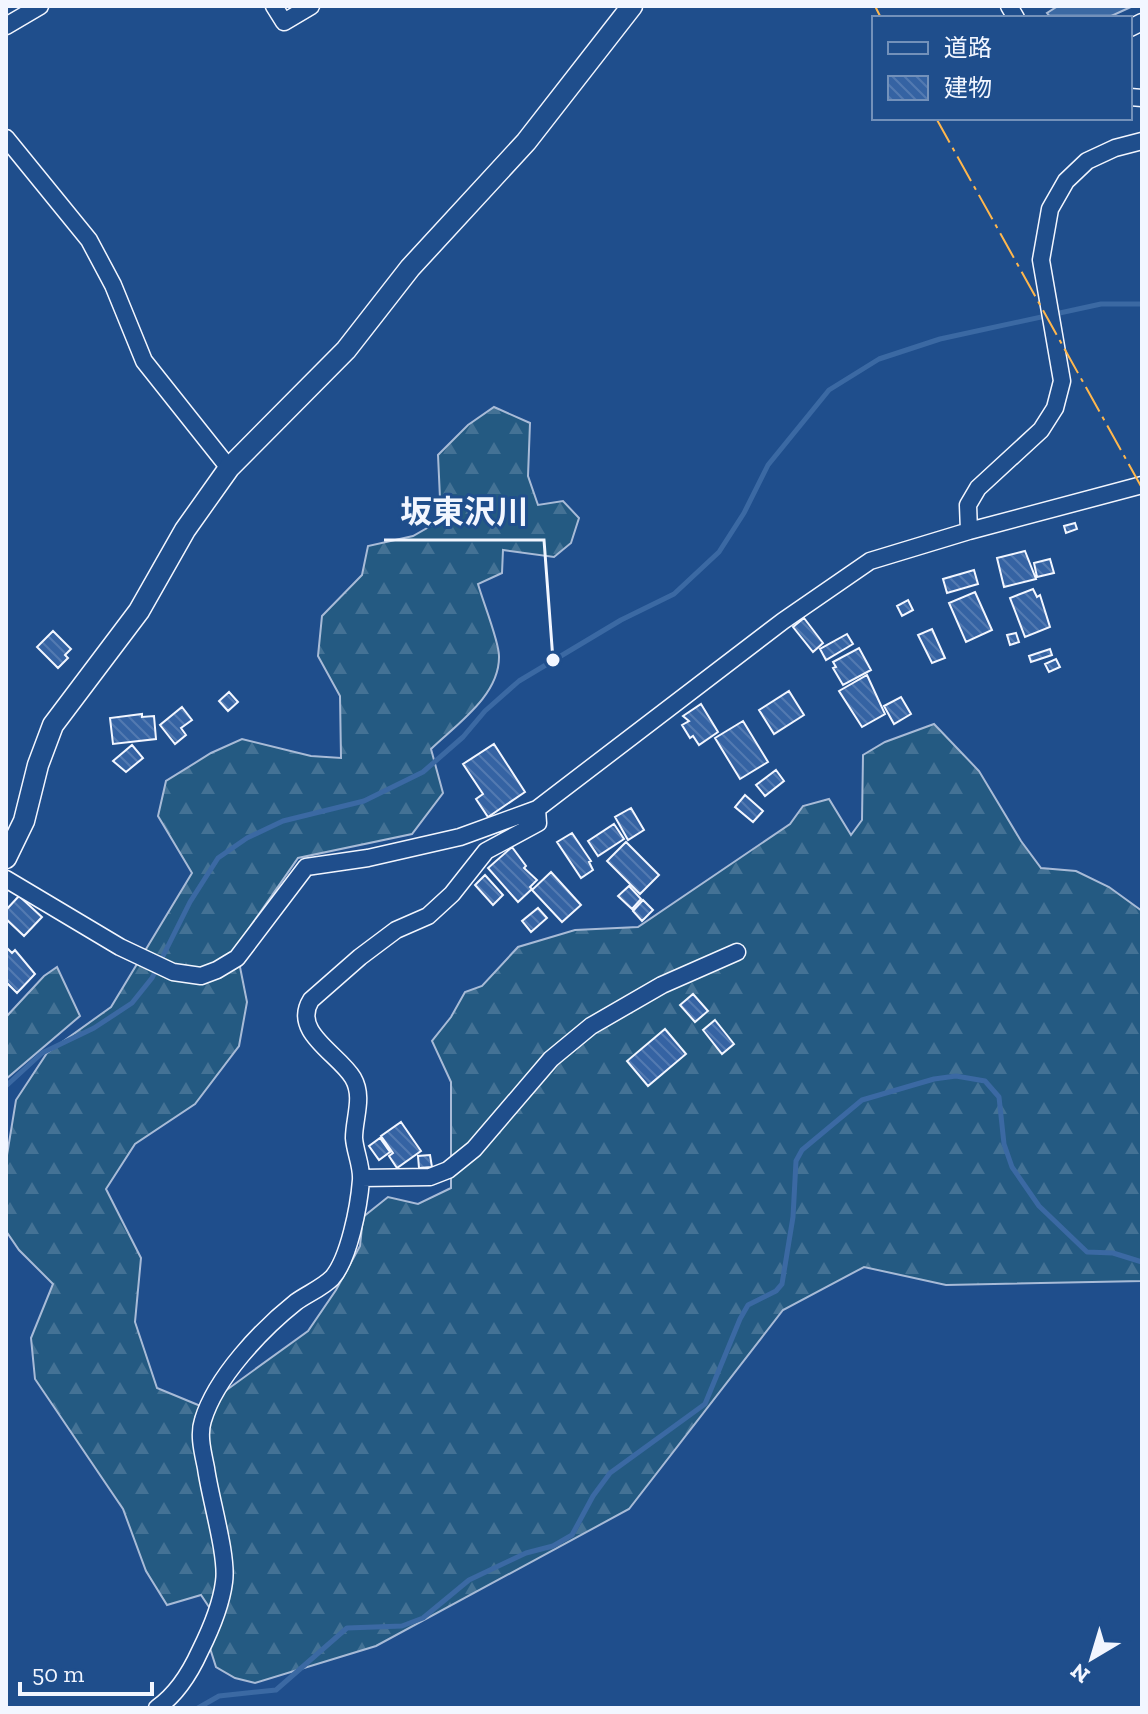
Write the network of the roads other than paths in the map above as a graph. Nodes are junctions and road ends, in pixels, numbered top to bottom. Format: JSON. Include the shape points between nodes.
{"nodes":[{"id":1,"x":40,"y":6,"type":"edge"},
{"id":2,"x":274,"y":6,"type":"edge"},
{"id":3,"x":311,"y":6,"type":"edge"},
{"id":4,"x":632,"y":6,"type":"edge"},
{"id":5,"x":6,"y":26,"type":"edge"},
{"id":6,"x":6,"y":138,"type":"edge"},
{"id":7,"x":1142,"y":141,"type":"edge"},
{"id":8,"x":229,"y":468,"type":"junction"},
{"id":9,"x":1142,"y":485,"type":"edge"},
{"id":10,"x":969,"y":531,"type":"junction"},
{"id":11,"x":537,"y":809,"type":"junction"},
{"id":12,"x":6,"y":858,"type":"edge"},
{"id":13,"x":6,"y":879,"type":"edge"},
{"id":14,"x":737,"y":952,"type":"dead end"},
{"id":15,"x":361,"y":1178,"type":"junction"},
{"id":16,"x":157,"y":1708,"type":"edge"}],
"edges":[{"from":1,"to":5,"type":"street"},
{"from":2,"to":3,"type":"street","via":[[284,22]]},
{"from":4,"to":8,"type":"street","via":[[526,142],[410,268],[346,350]]},
{"from":6,"to":8,"type":"street","via":[[89,240],[144,361]]},
{"from":7,"to":10,"type":"street","via":[[1087,161],[1066,181],[1050,209],[1041,260],[1062,381],[1055,408],[1041,430],[978,488],[968,505]]},
{"from":8,"to":12,"type":"street","via":[[185,530],[139,611],[53,725],[24,821]]},
{"from":9,"to":10,"type":"street"},
{"from":10,"to":11,"type":"street","via":[[870,561]]},
{"from":11,"to":13,"type":"street","via":[[460,837],[306,867],[237,958],[201,976],[173,972],[120,947]]},
{"from":11,"to":15,"type":"street","via":[[538,823],[486,851],[428,916],[396,930],[360,957],[306,1008],[311,1031],[354,1081],[354,1139]]},
{"from":14,"to":15,"type":"street","via":[[662,985],[591,1026],[551,1059],[474,1149],[448,1170],[430,1177]]},
{"from":15,"to":16,"type":"street","via":[[348,1248],[332,1278],[253,1340],[203,1420],[225,1579],[198,1656],[174,1697]]}]}
